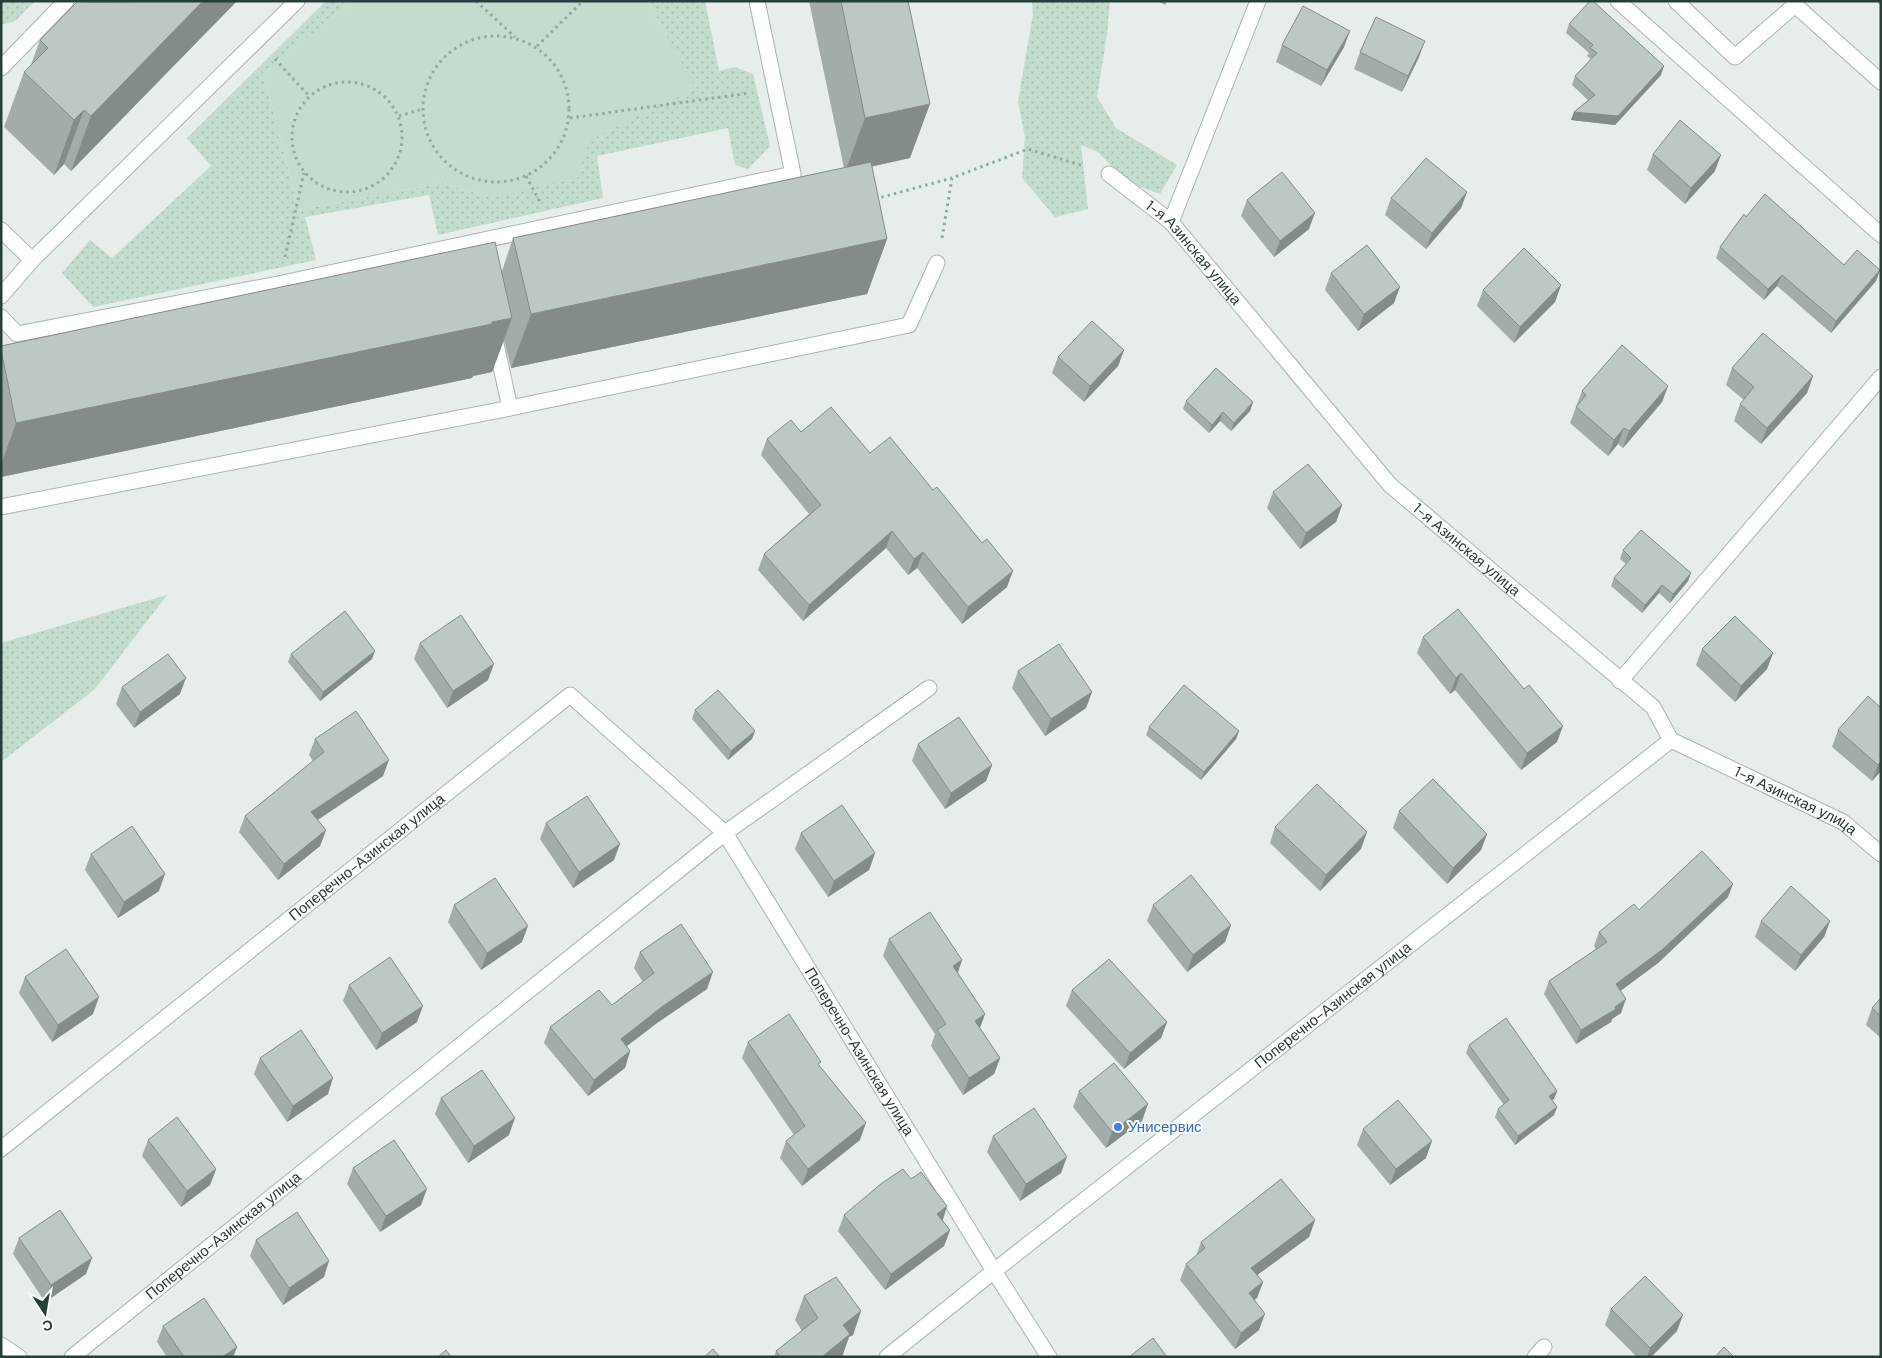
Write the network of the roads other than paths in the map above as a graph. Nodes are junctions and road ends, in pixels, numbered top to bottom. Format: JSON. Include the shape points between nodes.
{"nodes":[{"id":1,"x":66,"y":1,"type":"edge"},
{"id":2,"x":297,"y":1,"type":"edge"},
{"id":3,"x":757,"y":1,"type":"edge"},
{"id":4,"x":1258,"y":1,"type":"edge"},
{"id":5,"x":1618,"y":1,"type":"edge"},
{"id":6,"x":1676,"y":1,"type":"edge"},
{"id":7,"x":1,"y":68,"type":"edge"},
{"id":8,"x":1881,"y":82,"type":"edge"},
{"id":9,"x":1109,"y":174,"type":"road end"},
{"id":10,"x":1171,"y":222,"type":"junction"},
{"id":11,"x":1,"y":230,"type":"edge"},
{"id":12,"x":1881,"y":236,"type":"edge"},
{"id":13,"x":32,"y":260,"type":"junction"},
{"id":14,"x":938,"y":264,"type":"road end"},
{"id":15,"x":1,"y":296,"type":"edge"},
{"id":16,"x":1,"y":316,"type":"edge"},
{"id":17,"x":491,"y":321,"type":"edge"},
{"id":18,"x":1881,"y":377,"type":"edge"},
{"id":19,"x":510,"y":408,"type":"junction"},
{"id":20,"x":1,"y":508,"type":"edge"},
{"id":21,"x":1620,"y":681,"type":"junction"},
{"id":22,"x":929,"y":688,"type":"dead end"},
{"id":23,"x":1671,"y":740,"type":"junction"},
{"id":24,"x":725,"y":832,"type":"junction"},
{"id":25,"x":1881,"y":854,"type":"edge"},
{"id":26,"x":1,"y":1149,"type":"edge"},
{"id":27,"x":994,"y":1271,"type":"junction"},
{"id":28,"x":1,"y":1346,"type":"edge"},
{"id":29,"x":18,"y":1357,"type":"edge"},
{"id":30,"x":72,"y":1357,"type":"edge"},
{"id":31,"x":887,"y":1357,"type":"edge"},
{"id":32,"x":1049,"y":1357,"type":"edge"}],
"edges":[{"from":1,"to":7,"type":"street"},
{"from":2,"to":13,"type":"street"},
{"from":3,"to":16,"type":"street","via":[[793,174],[474,248],[18,334]]},
{"from":4,"to":10,"type":"street"},
{"from":5,"to":12,"type":"street"},
{"from":6,"to":8,"type":"street","via":[[1735,57],[1795,5]]},
{"from":9,"to":10,"type":"street","name":"1-я Азинская улица"},
{"from":10,"to":21,"type":"street","name":"1-я Азинская улица","via":[[1390,485]]},
{"from":11,"to":13,"type":"street"},
{"from":13,"to":15,"type":"street"},
{"from":14,"to":19,"type":"street","via":[[910,325]]},
{"from":17,"to":19,"type":"street"},
{"from":18,"to":21,"type":"street"},
{"from":19,"to":20,"type":"street"},
{"from":21,"to":23,"type":"street","name":"1-я Азинская улица","via":[[1652,707]]},
{"from":22,"to":24,"type":"street","name":"Поперечно-Азинская улица"},
{"from":23,"to":25,"type":"street","name":"1-я Азинская улица","via":[[1843,822]]},
{"from":23,"to":27,"type":"street","name":"Поперечно-Азинская улица"},
{"from":24,"to":26,"type":"street","name":"Поперечно-Азинская улица","via":[[570,695]]},
{"from":24,"to":27,"type":"street","name":"Поперечно-Азинская улица"},
{"from":24,"to":30,"type":"street","name":"Поперечно-Азинская улица"},
{"from":27,"to":31,"type":"street","name":"Поперечно-Азинская улица"},
{"from":27,"to":32,"type":"street"},
{"from":28,"to":29,"type":"street"}]}
